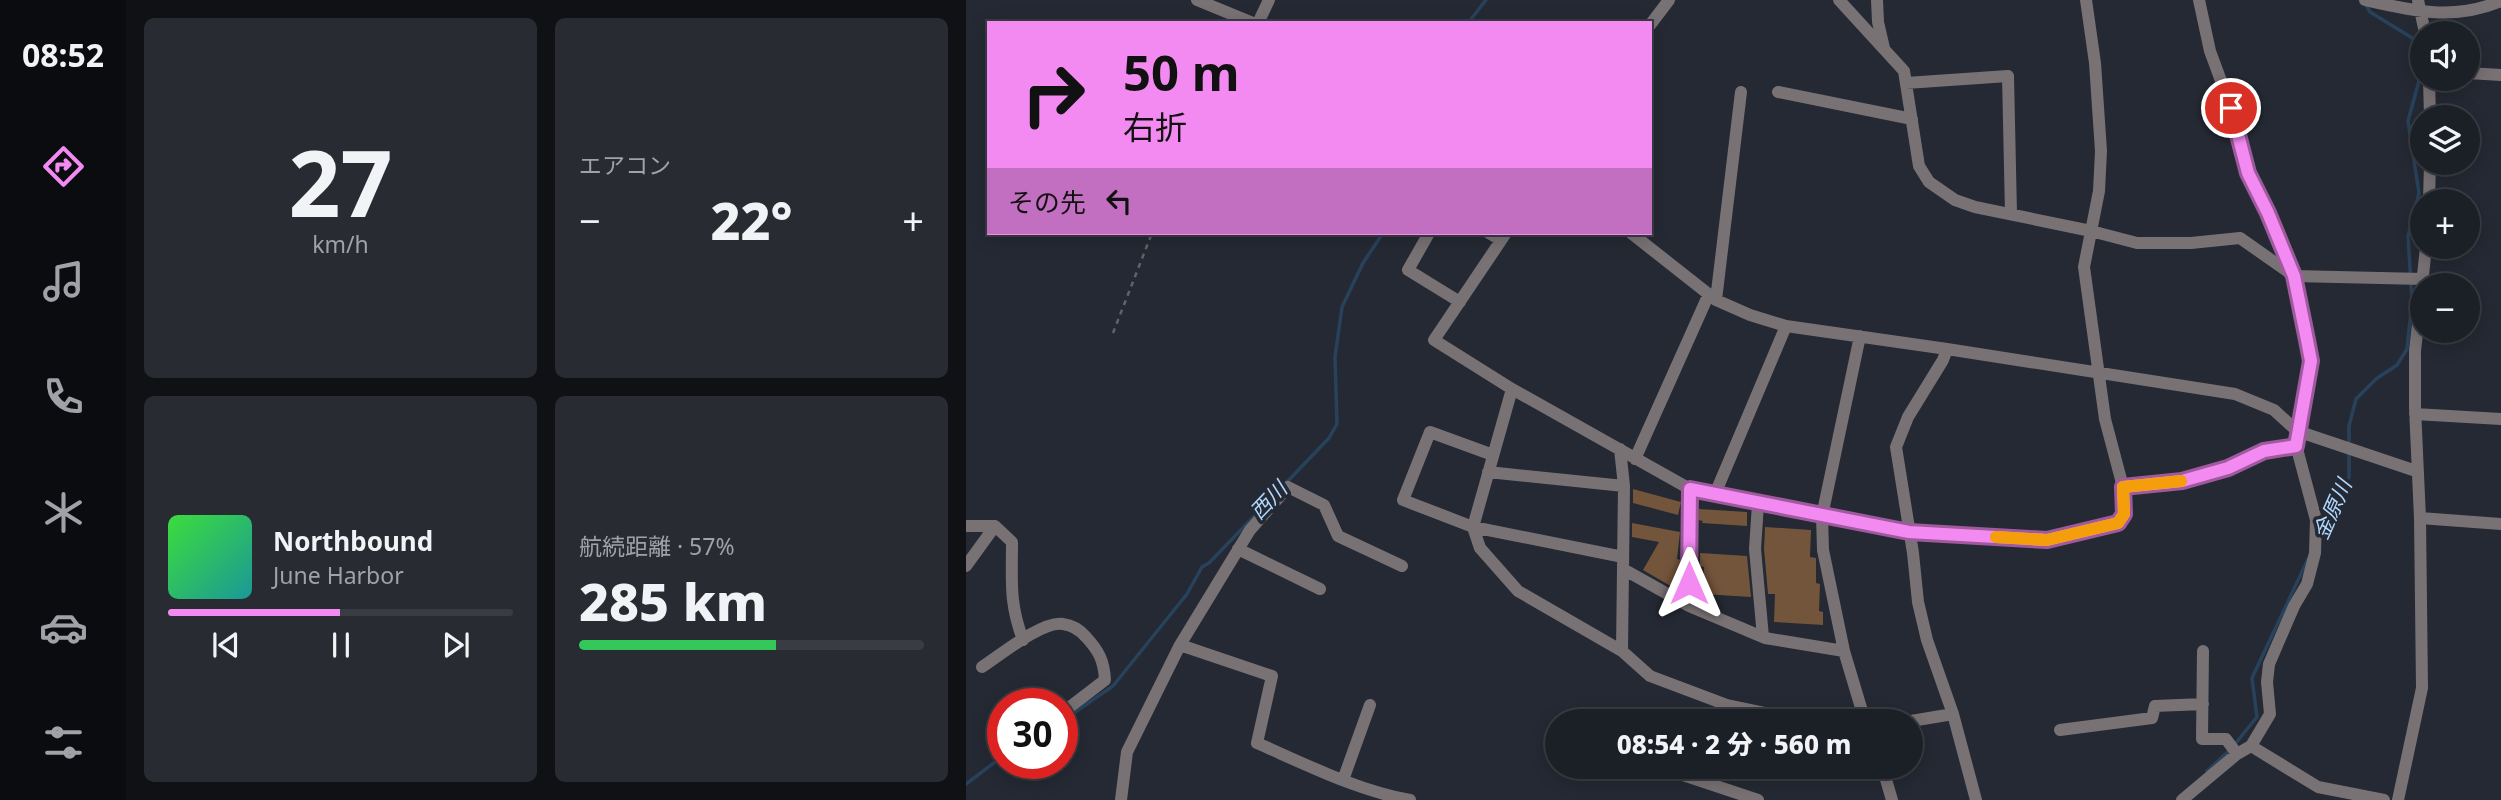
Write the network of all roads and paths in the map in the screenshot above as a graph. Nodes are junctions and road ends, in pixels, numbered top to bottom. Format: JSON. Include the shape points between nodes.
{"nodes":[{"id":1,"x":1197,"y":0,"type":"edge"},
{"id":2,"x":1269,"y":0,"type":"edge"},
{"id":3,"x":1669,"y":0,"type":"edge"},
{"id":4,"x":1839,"y":0,"type":"edge"},
{"id":5,"x":1877,"y":0,"type":"edge"},
{"id":6,"x":2085,"y":0,"type":"edge"},
{"id":7,"x":2199,"y":0,"type":"edge"},
{"id":8,"x":2365,"y":0,"type":"edge"},
{"id":9,"x":2501,"y":1,"type":"edge"},
{"id":10,"x":2420,"y":6,"type":"edge"},
{"id":11,"x":1248,"y":21,"type":"edge"},
{"id":12,"x":1259,"y":21,"type":"edge"},
{"id":13,"x":1652,"y":21,"type":"edge"},
{"id":14,"x":1884,"y":49,"type":"junction"},
{"id":15,"x":2480,"y":74,"type":"edge"},
{"id":16,"x":2501,"y":75,"type":"edge"},
{"id":17,"x":1906,"y":83,"type":"junction"},
{"id":18,"x":1741,"y":92,"type":"dead end"},
{"id":19,"x":1777,"y":92,"type":"dead end"},
{"id":20,"x":1912,"y":119,"type":"junction"},
{"id":21,"x":2011,"y":214,"type":"junction"},
{"id":22,"x":2091,"y":231,"type":"junction"},
{"id":23,"x":1151,"y":235,"type":"edge"},
{"id":24,"x":1428,"y":235,"type":"edge"},
{"id":25,"x":1633,"y":235,"type":"edge"},
{"id":26,"x":1503,"y":236,"type":"edge"},
{"id":27,"x":2294,"y":276,"type":"junction"},
{"id":28,"x":2410,"y":283,"type":"edge"},
{"id":29,"x":1712,"y":298,"type":"junction"},
{"id":30,"x":1460,"y":302,"type":"junction"},
{"id":31,"x":1786,"y":326,"type":"junction"},
{"id":32,"x":1113,"y":333,"type":"dead end"},
{"id":33,"x":1860,"y":336,"type":"junction"},
{"id":34,"x":2416,"y":343,"type":"edge"},
{"id":35,"x":1947,"y":349,"type":"junction"},
{"id":36,"x":2100,"y":373,"type":"junction"},
{"id":37,"x":1512,"y":389,"type":"junction"},
{"id":38,"x":2415,"y":414,"type":"junction"},
{"id":39,"x":2501,"y":419,"type":"edge"},
{"id":40,"x":2297,"y":431,"type":"junction"},
{"id":41,"x":2296,"y":446,"type":"junction"},
{"id":42,"x":1620,"y":449,"type":"junction"},
{"id":43,"x":1493,"y":455,"type":"junction"},
{"id":44,"x":1636,"y":459,"type":"junction"},
{"id":45,"x":2416,"y":471,"type":"junction"},
{"id":46,"x":1488,"y":472,"type":"junction"},
{"id":47,"x":1623,"y":486,"type":"junction"},
{"id":48,"x":2123,"y":487,"type":"junction"},
{"id":49,"x":1690,"y":489,"type":"junction"},
{"id":50,"x":1715,"y":494,"type":"junction"},
{"id":51,"x":1758,"y":504,"type":"junction"},
{"id":52,"x":1822,"y":516,"type":"junction"},
{"id":53,"x":2420,"y":518,"type":"junction"},
{"id":54,"x":2501,"y":524,"type":"edge"},
{"id":55,"x":966,"y":526,"type":"edge"},
{"id":56,"x":995,"y":526,"type":"junction"},
{"id":57,"x":1473,"y":527,"type":"junction"},
{"id":58,"x":1909,"y":532,"type":"junction"},
{"id":59,"x":1238,"y":549,"type":"junction"},
{"id":60,"x":1623,"y":563,"type":"junction"},
{"id":61,"x":966,"y":566,"type":"edge"},
{"id":62,"x":1402,"y":566,"type":"dead end"},
{"id":63,"x":1320,"y":589,"type":"dead end"},
{"id":64,"x":1689,"y":606,"type":"junction"},
{"id":65,"x":1763,"y":637,"type":"junction"},
{"id":66,"x":1023,"y":640,"type":"junction"},
{"id":67,"x":1180,"y":645,"type":"junction"},
{"id":68,"x":1622,"y":651,"type":"junction"},
{"id":69,"x":1844,"y":651,"type":"junction"},
{"id":70,"x":2203,"y":652,"type":"dead end"},
{"id":71,"x":982,"y":667,"type":"dead end"},
{"id":72,"x":1078,"y":701,"type":"edge"},
{"id":73,"x":2203,"y":704,"type":"junction"},
{"id":74,"x":1370,"y":705,"type":"dead end"},
{"id":75,"x":1746,"y":709,"type":"edge"},
{"id":76,"x":1861,"y":709,"type":"edge"},
{"id":77,"x":1953,"y":714,"type":"junction"},
{"id":78,"x":1923,"y":719,"type":"edge"},
{"id":79,"x":2060,"y":730,"type":"dead end"},
{"id":80,"x":2251,"y":746,"type":"junction"},
{"id":81,"x":2237,"y":754,"type":"junction"},
{"id":82,"x":1695,"y":779,"type":"edge"},
{"id":83,"x":1886,"y":779,"type":"edge"},
{"id":84,"x":1343,"y":780,"type":"junction"},
{"id":85,"x":1121,"y":800,"type":"edge"},
{"id":86,"x":1410,"y":800,"type":"edge"},
{"id":87,"x":1758,"y":800,"type":"edge"},
{"id":88,"x":1892,"y":800,"type":"edge"},
{"id":89,"x":1976,"y":800,"type":"edge"},
{"id":90,"x":2182,"y":800,"type":"edge"},
{"id":91,"x":2384,"y":800,"type":"edge"},
{"id":92,"x":2398,"y":800,"type":"edge"}],
"edges":[{"from":1,"to":11,"type":"street"},
{"from":2,"to":12,"type":"street"},
{"from":3,"to":13,"type":"street"},
{"from":4,"to":14,"type":"street"},
{"from":5,"to":14,"type":"street"},
{"from":6,"to":22,"type":"street","via":[[2101,151]]},
{"from":7,"to":27,"type":"street","via":[[2248,173]]},
{"from":8,"to":10,"type":"street"},
{"from":9,"to":10,"type":"street","via":[[2477,11]]},
{"from":14,"to":17,"type":"street","via":[[1904,71]]},
{"from":15,"to":16,"type":"street"},
{"from":17,"to":20,"type":"street"},
{"from":17,"to":21,"type":"street","via":[[2008,76]]},
{"from":18,"to":29,"type":"street"},
{"from":19,"to":20,"type":"street"},
{"from":20,"to":21,"type":"street","via":[[1919,166],[1929,183],[1955,200]]},
{"from":21,"to":22,"type":"street"},
{"from":22,"to":27,"type":"street","via":[[2137,243],[2241,238]]},
{"from":22,"to":36,"type":"street","via":[[2084,267]]},
{"from":23,"to":32,"type":"path"},
{"from":24,"to":30,"type":"street","via":[[1408,270]]},
{"from":25,"to":29,"type":"street"},
{"from":26,"to":30,"type":"street"},
{"from":27,"to":28,"type":"street"},
{"from":27,"to":40,"type":"street","via":[[2311,361]]},
{"from":29,"to":31,"type":"street"},
{"from":29,"to":44,"type":"street"},
{"from":30,"to":37,"type":"street","via":[[1434,340]]},
{"from":31,"to":33,"type":"street"},
{"from":31,"to":50,"type":"street"},
{"from":33,"to":35,"type":"street"},
{"from":33,"to":52,"type":"street"},
{"from":34,"to":38,"type":"street"},
{"from":35,"to":36,"type":"street"},
{"from":35,"to":58,"type":"street","via":[[1896,447]]},
{"from":36,"to":40,"type":"street","via":[[2235,394],[2274,410]]},
{"from":36,"to":48,"type":"street","via":[[2105,419]]},
{"from":37,"to":42,"type":"street"},
{"from":37,"to":43,"type":"street"},
{"from":38,"to":39,"type":"street"},
{"from":38,"to":45,"type":"street"},
{"from":40,"to":41,"type":"street"},
{"from":40,"to":45,"type":"street"},
{"from":41,"to":48,"type":"street","via":[[2264,451],[2228,468],[2182,481]]},
{"from":41,"to":80,"type":"street","via":[[2316,520],[2315,553],[2307,584],[2269,664],[2270,714]]},
{"from":42,"to":44,"type":"street"},
{"from":42,"to":47,"type":"street"},
{"from":43,"to":46,"type":"street"},
{"from":43,"to":57,"type":"street","via":[[1430,432],[1404,500]]},
{"from":44,"to":49,"type":"street"},
{"from":45,"to":53,"type":"street"},
{"from":46,"to":47,"type":"street"},
{"from":46,"to":57,"type":"street"},
{"from":47,"to":60,"type":"street"},
{"from":48,"to":58,"type":"street","via":[[2124,514],[2118,523],[2047,540]]},
{"from":49,"to":50,"type":"street"},
{"from":49,"to":64,"type":"street"},
{"from":50,"to":51,"type":"street"},
{"from":51,"to":52,"type":"street"},
{"from":51,"to":65,"type":"street","via":[[1755,549]]},
{"from":52,"to":58,"type":"street"},
{"from":52,"to":69,"type":"street","via":[[1823,550]]},
{"from":53,"to":54,"type":"street"},
{"from":53,"to":92,"type":"street","via":[[2423,688]]},
{"from":55,"to":56,"type":"street"},
{"from":56,"to":61,"type":"street"},
{"from":56,"to":66,"type":"street","via":[[1012,542],[1010,594]]},
{"from":57,"to":60,"type":"street"},
{"from":57,"to":68,"type":"street","via":[[1480,548],[1518,591]]},
{"from":58,"to":77,"type":"street","via":[[1918,603]]},
{"from":59,"to":62,"type":"street","via":[[1288,487],[1324,505],[1338,536]]},
{"from":59,"to":63,"type":"street"},
{"from":59,"to":67,"type":"street"},
{"from":60,"to":64,"type":"street"},
{"from":60,"to":68,"type":"street"},
{"from":64,"to":65,"type":"street"},
{"from":65,"to":69,"type":"street"},
{"from":66,"to":71,"type":"street"},
{"from":66,"to":72,"type":"street","via":[[1060,623],[1080,630],[1104,663],[1105,680]]},
{"from":67,"to":84,"type":"street","via":[[1272,676],[1257,743]]},
{"from":67,"to":85,"type":"street","via":[[1127,752]]},
{"from":68,"to":75,"type":"street","via":[[1650,676]]},
{"from":69,"to":76,"type":"street"},
{"from":70,"to":73,"type":"street"},
{"from":73,"to":79,"type":"street","via":[[2155,706],[2152,719]]},
{"from":73,"to":81,"type":"street","via":[[2202,739],[2226,739]]},
{"from":74,"to":84,"type":"street"},
{"from":77,"to":78,"type":"street"},
{"from":77,"to":89,"type":"street"},
{"from":80,"to":81,"type":"street"},
{"from":80,"to":91,"type":"street","via":[[2318,787]]},
{"from":81,"to":90,"type":"street"},
{"from":82,"to":87,"type":"street"},
{"from":83,"to":88,"type":"street"},
{"from":84,"to":86,"type":"street"}]}
